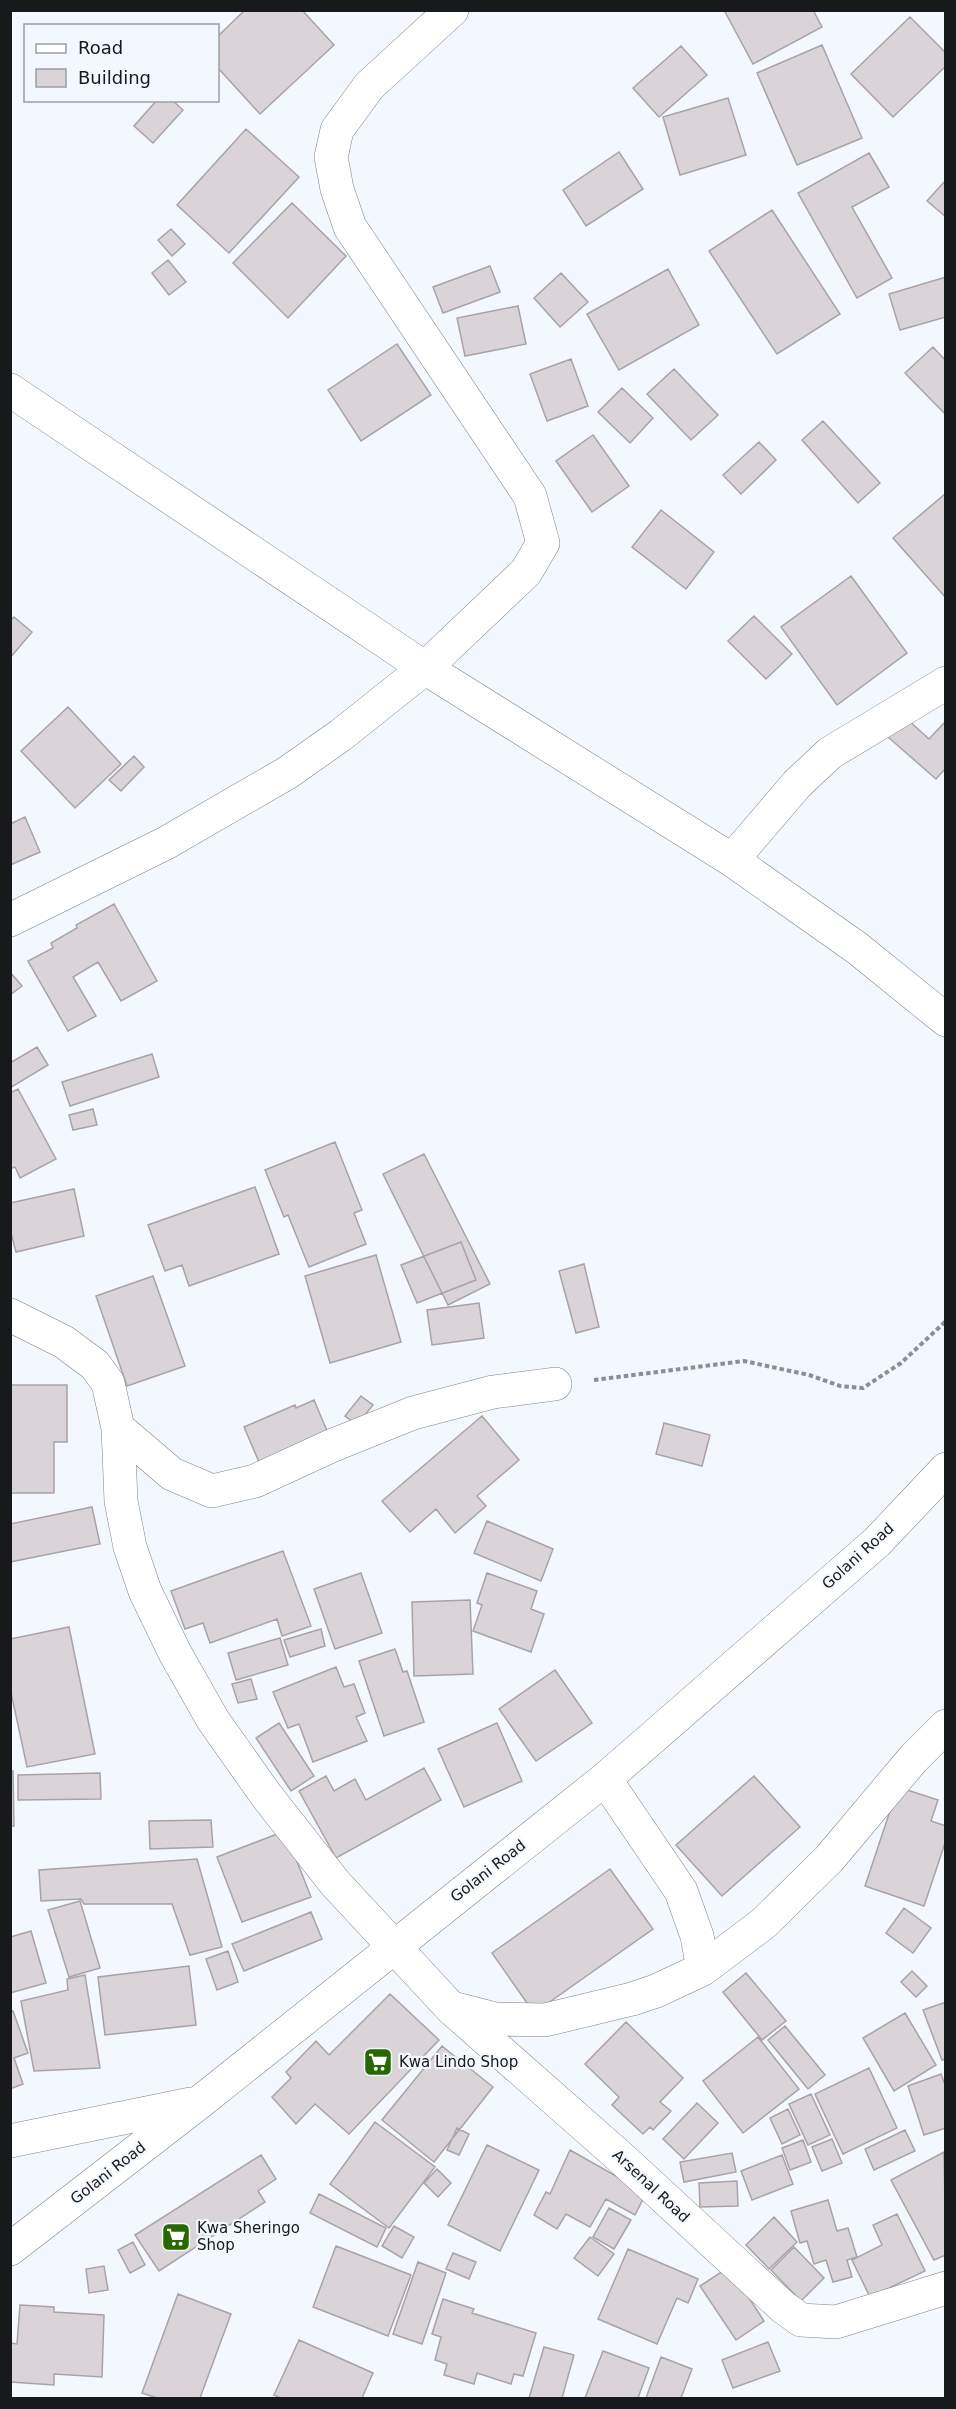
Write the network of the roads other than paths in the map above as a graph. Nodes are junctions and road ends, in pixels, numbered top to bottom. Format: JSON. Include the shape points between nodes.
{"nodes":[{"id":1,"x":452,"y":10,"type":"edge"},
{"id":2,"x":10,"y":390,"type":"edge"},
{"id":3,"x":425,"y":668,"type":"junction"},
{"id":4,"x":945,"y":683,"type":"edge"},
{"id":5,"x":732,"y":860,"type":"junction"},
{"id":6,"x":10,"y":920,"type":"edge"},
{"id":7,"x":945,"y":1020,"type":"edge"},
{"id":8,"x":10,"y":1315,"type":"edge"},
{"id":9,"x":555,"y":1384,"type":"road end"},
{"id":10,"x":118,"y":1428,"type":"junction"},
{"id":11,"x":945,"y":1469,"type":"edge"},
{"id":12,"x":945,"y":1726,"type":"edge"},
{"id":13,"x":605,"y":1779,"type":"junction"},
{"id":14,"x":394,"y":1948,"type":"junction"},
{"id":15,"x":703,"y":1969,"type":"junction"},
{"id":16,"x":451,"y":2008,"type":"junction"},
{"id":17,"x":200,"y":2102,"type":"junction"},
{"id":18,"x":10,"y":2141,"type":"edge"},
{"id":19,"x":10,"y":2249,"type":"edge"},
{"id":20,"x":945,"y":2288,"type":"edge"}],
"edges":[{"from":1,"to":3,"type":"street","via":[[369,86],[337,130],[331,157],[350,227],[530,496],[543,543],[526,572]]},
{"from":2,"to":3,"type":"street"},
{"from":3,"to":5,"type":"street"},
{"from":3,"to":6,"type":"street","via":[[341,735],[238,803]]},
{"from":4,"to":5,"type":"street","via":[[830,753],[797,784]]},
{"from":5,"to":7,"type":"street","via":[[858,948]]},
{"from":8,"to":10,"type":"street","name":"Arsenal Road","via":[[64,1342],[95,1365],[108,1383]]},
{"from":9,"to":10,"type":"street","via":[[493,1392],[413,1413],[255,1481],[212,1491],[172,1474]]},
{"from":10,"to":14,"type":"street","name":"Arsenal Road","via":[[121,1501],[130,1547],[175,1653],[213,1720],[266,1795],[335,1883]]},
{"from":11,"to":13,"type":"street","name":"Golani Road","via":[[877,1542]]},
{"from":12,"to":15,"type":"street","via":[[821,1868],[764,1923]]},
{"from":13,"to":14,"type":"street","name":"Golani Road"},
{"from":13,"to":15,"type":"street","via":[[681,1892],[697,1936]]},
{"from":14,"to":16,"type":"street","name":"Arsenal Road"},
{"from":14,"to":17,"type":"street","name":"Golani Road"},
{"from":15,"to":16,"type":"street","via":[[632,2000],[545,2020],[495,2019]]},
{"from":16,"to":20,"type":"street","name":"Arsenal Road","via":[[801,2320],[836,2322]]},
{"from":17,"to":18,"type":"street"},
{"from":17,"to":19,"type":"street","name":"Golani Road"}]}
